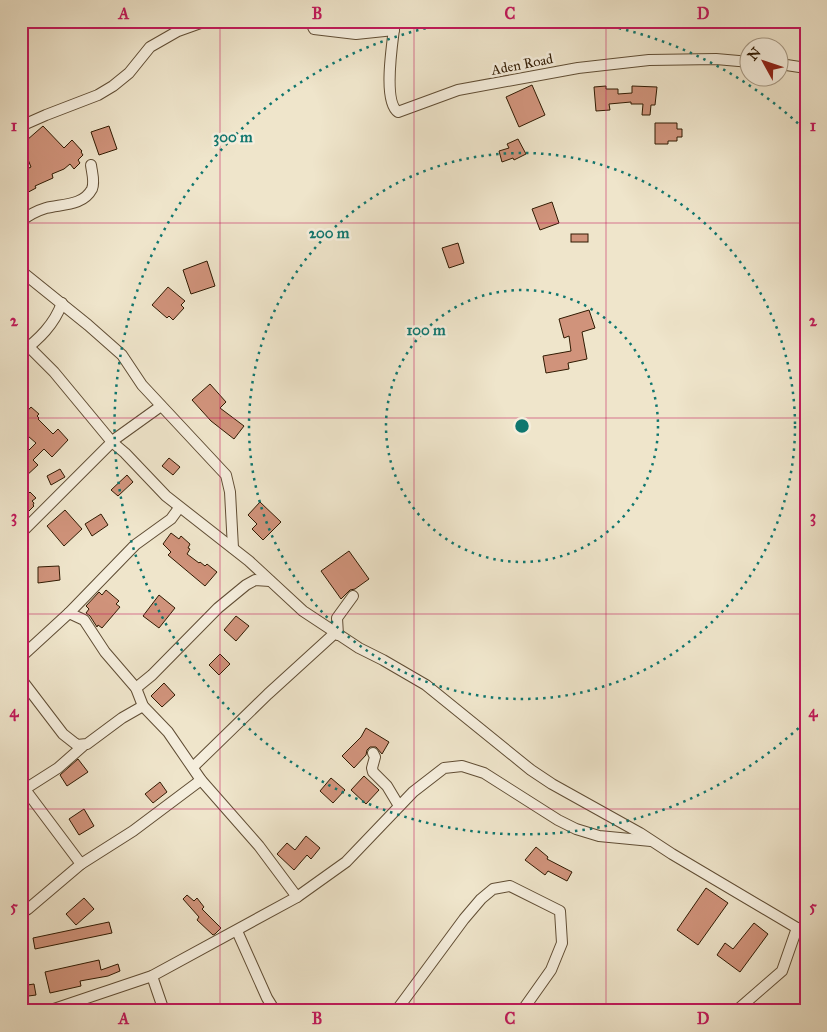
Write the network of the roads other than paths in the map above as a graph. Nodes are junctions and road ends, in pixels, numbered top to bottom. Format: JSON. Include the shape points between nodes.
{"nodes":[{"id":1,"x":206,"y":21,"type":"edge"},
{"id":2,"x":310,"y":21,"type":"edge"},
{"id":3,"x":394,"y":26,"type":"edge"},
{"id":4,"x":740,"y":61,"type":"edge"},
{"id":5,"x":790,"y":66,"type":"edge"},
{"id":6,"x":806,"y":68,"type":"edge"},
{"id":7,"x":21,"y":126,"type":"edge"},
{"id":8,"x":91,"y":165,"type":"dead end"},
{"id":9,"x":21,"y":221,"type":"edge"},
{"id":10,"x":21,"y":270,"type":"edge"},
{"id":11,"x":62,"y":303,"type":"junction"},
{"id":12,"x":25,"y":350,"type":"edge"},
{"id":13,"x":161,"y":406,"type":"junction"},
{"id":14,"x":112,"y":442,"type":"junction"},
{"id":15,"x":179,"y":508,"type":"junction"},
{"id":16,"x":21,"y":533,"type":"edge"},
{"id":17,"x":233,"y":548,"type":"junction"},
{"id":18,"x":270,"y":581,"type":"junction"},
{"id":19,"x":353,"y":596,"type":"dead end"},
{"id":20,"x":69,"y":613,"type":"junction"},
{"id":21,"x":337,"y":634,"type":"junction"},
{"id":22,"x":21,"y":657,"type":"edge"},
{"id":23,"x":21,"y":679,"type":"edge"},
{"id":24,"x":136,"y":688,"type":"junction"},
{"id":25,"x":143,"y":706,"type":"junction"},
{"id":26,"x":83,"y":746,"type":"junction"},
{"id":27,"x":373,"y":753,"type":"dead end"},
{"id":28,"x":193,"y":767,"type":"junction"},
{"id":29,"x":201,"y":780,"type":"junction"},
{"id":30,"x":23,"y":786,"type":"edge"},
{"id":31,"x":399,"y":806,"type":"junction"},
{"id":32,"x":652,"y":841,"type":"junction"},
{"id":33,"x":81,"y":864,"type":"junction"},
{"id":34,"x":298,"y":897,"type":"junction"},
{"id":35,"x":21,"y":912,"type":"edge"},
{"id":36,"x":797,"y":928,"type":"junction"},
{"id":37,"x":237,"y":931,"type":"junction"},
{"id":38,"x":806,"y":935,"type":"edge"},
{"id":39,"x":152,"y":976,"type":"junction"},
{"id":40,"x":48,"y":1011,"type":"edge"},
{"id":41,"x":164,"y":1011,"type":"edge"},
{"id":42,"x":275,"y":1011,"type":"edge"},
{"id":43,"x":396,"y":1011,"type":"edge"},
{"id":44,"x":522,"y":1011,"type":"edge"},
{"id":45,"x":736,"y":1011,"type":"edge"}],
"edges":[{"from":1,"to":7,"type":"street","via":[[178,31],[150,47],[129,73],[98,95]]},
{"from":2,"to":3,"type":"street","via":[[314,29],[356,34]]},
{"from":3,"to":4,"type":"street","name":"Aden Road","via":[[389,88],[392,104],[398,112],[458,90],[578,68],[649,60]]},
{"from":5,"to":6,"type":"street"},
{"from":8,"to":9,"type":"street","via":[[92,188],[82,200],[46,208]]},
{"from":10,"to":11,"type":"street"},
{"from":11,"to":12,"type":"street","via":[[49,327]]},
{"from":11,"to":13,"type":"street","via":[[122,355],[142,386]]},
{"from":12,"to":14,"type":"street","via":[[54,372]]},
{"from":13,"to":14,"type":"street"},
{"from":13,"to":17,"type":"street","via":[[226,475]]},
{"from":14,"to":15,"type":"street"},
{"from":14,"to":16,"type":"street"},
{"from":15,"to":17,"type":"street"},
{"from":15,"to":20,"type":"street","via":[[171,519],[135,545]]},
{"from":17,"to":18,"type":"street"},
{"from":18,"to":21,"type":"street","via":[[303,611]]},
{"from":18,"to":24,"type":"street","via":[[255,580],[246,585]]},
{"from":19,"to":21,"type":"street","via":[[337,618]]},
{"from":20,"to":22,"type":"street"},
{"from":20,"to":24,"type":"street","via":[[84,620]]},
{"from":21,"to":28,"type":"street","via":[[268,694]]},
{"from":21,"to":32,"type":"street","via":[[426,686],[552,784]]},
{"from":23,"to":26,"type":"street","via":[[63,734]]},
{"from":24,"to":25,"type":"street"},
{"from":25,"to":26,"type":"street"},
{"from":25,"to":28,"type":"street","via":[[168,732]]},
{"from":26,"to":30,"type":"street","via":[[58,768]]},
{"from":27,"to":31,"type":"street","via":[[373,772],[387,786]]},
{"from":28,"to":29,"type":"street"},
{"from":29,"to":33,"type":"street","via":[[133,831]]},
{"from":29,"to":34,"type":"street","via":[[259,846]]},
{"from":30,"to":33,"type":"street"},
{"from":31,"to":32,"type":"street","via":[[444,768],[462,766],[484,773],[576,828],[599,836]]},
{"from":31,"to":34,"type":"street","via":[[346,862]]},
{"from":32,"to":36,"type":"street"},
{"from":33,"to":35,"type":"street"},
{"from":34,"to":37,"type":"street"},
{"from":36,"to":38,"type":"street"},
{"from":36,"to":45,"type":"street","via":[[782,971]]},
{"from":37,"to":39,"type":"street"},
{"from":37,"to":42,"type":"street"},
{"from":39,"to":40,"type":"street"},
{"from":39,"to":41,"type":"street"},
{"from":43,"to":44,"type":"street","via":[[481,899],[494,889],[510,886],[560,911],[562,943],[551,970]]}]}
